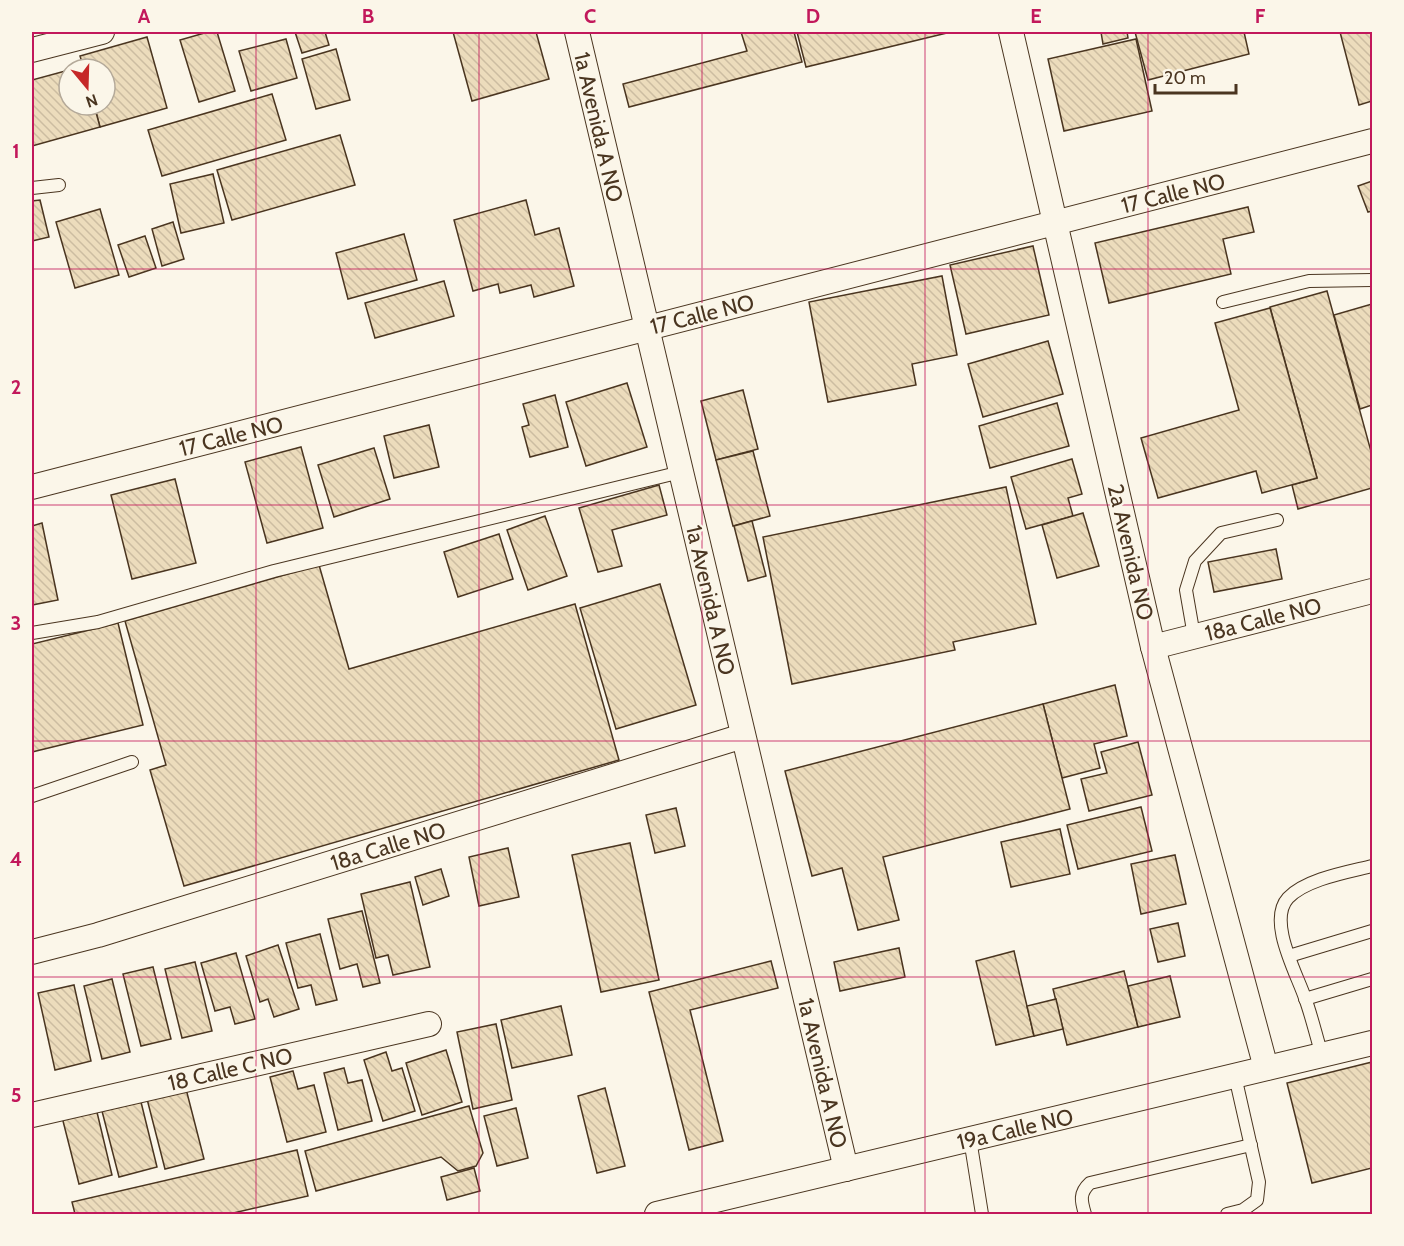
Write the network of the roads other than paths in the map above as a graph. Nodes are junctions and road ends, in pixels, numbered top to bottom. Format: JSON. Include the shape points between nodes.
{"nodes":[{"id":1,"x":102,"y":32,"type":"edge"},
{"id":2,"x":577,"y":32,"type":"edge"},
{"id":3,"x":1011,"y":32,"type":"edge"},
{"id":4,"x":32,"y":50,"type":"edge"},
{"id":5,"x":1372,"y":141,"type":"edge"},
{"id":6,"x":59,"y":185,"type":"dead end"},
{"id":7,"x":32,"y":188,"type":"edge"},
{"id":8,"x":1055,"y":223,"type":"junction"},
{"id":9,"x":1372,"y":280,"type":"edge"},
{"id":10,"x":1223,"y":302,"type":"dead end"},
{"id":11,"x":647,"y":328,"type":"junction"},
{"id":12,"x":681,"y":472,"type":"junction"},
{"id":13,"x":32,"y":487,"type":"edge"},
{"id":14,"x":1277,"y":520,"type":"dead end"},
{"id":15,"x":1372,"y":591,"type":"edge"},
{"id":16,"x":32,"y":633,"type":"edge"},
{"id":17,"x":1194,"y":636,"type":"junction"},
{"id":18,"x":1153,"y":647,"type":"junction"},
{"id":19,"x":743,"y":736,"type":"junction"},
{"id":20,"x":132,"y":762,"type":"dead end"},
{"id":21,"x":32,"y":796,"type":"edge"},
{"id":22,"x":1372,"y":866,"type":"edge"},
{"id":23,"x":1372,"y":931,"type":"edge"},
{"id":24,"x":32,"y":952,"type":"edge"},
{"id":25,"x":1289,"y":956,"type":"junction"},
{"id":26,"x":1372,"y":979,"type":"edge"},
{"id":27,"x":1305,"y":999,"type":"junction"},
{"id":28,"x":429,"y":1024,"type":"dead end"},
{"id":29,"x":1372,"y":1043,"type":"edge"},
{"id":30,"x":1322,"y":1055,"type":"junction"},
{"id":31,"x":1266,"y":1068,"type":"junction"},
{"id":32,"x":1235,"y":1076,"type":"junction"},
{"id":33,"x":32,"y":1115,"type":"edge"},
{"id":34,"x":970,"y":1139,"type":"junction"},
{"id":35,"x":1251,"y":1144,"type":"junction"},
{"id":36,"x":846,"y":1169,"type":"junction"},
{"id":37,"x":657,"y":1215,"type":"edge"},
{"id":38,"x":982,"y":1215,"type":"edge"},
{"id":39,"x":1085,"y":1215,"type":"edge"},
{"id":40,"x":1227,"y":1215,"type":"edge"}],
"edges":[{"from":1,"to":4,"type":"street"},
{"from":2,"to":11,"type":"street","name":"1a Avenida A NO"},
{"from":3,"to":8,"type":"street","name":"2a Avenida NO"},
{"from":5,"to":8,"type":"street","name":"17 Calle NO"},
{"from":6,"to":7,"type":"lane"},
{"from":8,"to":11,"type":"street","name":"17 Calle NO"},
{"from":8,"to":18,"type":"street","name":"2a Avenida NO"},
{"from":9,"to":10,"type":"lane","via":[[1309,281]]},
{"from":11,"to":12,"type":"street","name":"1a Avenida A NO"},
{"from":11,"to":13,"type":"street","name":"17 Calle NO"},
{"from":12,"to":16,"type":"lane","via":[[274,571],[98,622]]},
{"from":12,"to":19,"type":"street","name":"1a Avenida A NO"},
{"from":14,"to":17,"type":"lane","via":[[1221,533],[1195,561],[1186,590]]},
{"from":15,"to":17,"type":"street","name":"18a Calle NO"},
{"from":17,"to":18,"type":"street","name":"18a Calle NO"},
{"from":18,"to":31,"type":"street","name":"2a Avenida NO"},
{"from":19,"to":24,"type":"street","name":"18a Calle NO","via":[[110,932]]},
{"from":19,"to":36,"type":"street","name":"1a Avenida A NO"},
{"from":20,"to":21,"type":"lane"},
{"from":22,"to":25,"type":"lane","via":[[1323,878],[1287,899],[1280,915]]},
{"from":23,"to":25,"type":"lane"},
{"from":25,"to":27,"type":"lane"},
{"from":26,"to":27,"type":"lane"},
{"from":27,"to":30,"type":"lane"},
{"from":28,"to":33,"type":"street","name":"18 Calle C NO"},
{"from":29,"to":30,"type":"street","name":"19a Calle NO"},
{"from":30,"to":31,"type":"street","name":"19a Calle NO"},
{"from":31,"to":32,"type":"street","name":"19a Calle NO"},
{"from":32,"to":34,"type":"street","name":"19a Calle NO"},
{"from":32,"to":35,"type":"lane"},
{"from":34,"to":36,"type":"street","name":"19a Calle NO"},
{"from":34,"to":38,"type":"lane"},
{"from":35,"to":39,"type":"lane","via":[[1090,1183],[1083,1189],[1081,1200]]},
{"from":35,"to":40,"type":"lane","via":[[1259,1182],[1257,1200]]},
{"from":36,"to":37,"type":"street","name":"19a Calle NO"}]}
